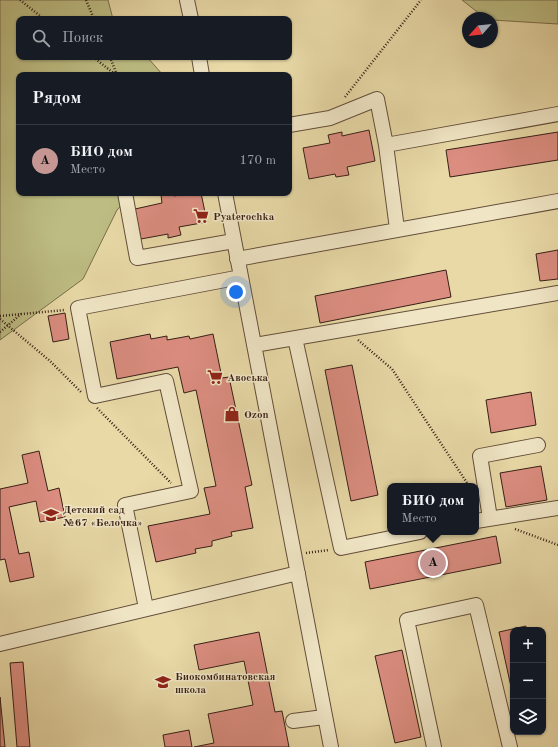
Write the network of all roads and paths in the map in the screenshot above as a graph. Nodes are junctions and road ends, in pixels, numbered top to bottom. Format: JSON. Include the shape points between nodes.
{"nodes":[{"id":1,"x":20,"y":0,"type":"edge"},
{"id":2,"x":86,"y":0,"type":"edge"},
{"id":3,"x":187,"y":0,"type":"edge"},
{"id":4,"x":421,"y":0,"type":"edge"},
{"id":5,"x":40,"y":16,"type":"edge"},
{"id":6,"x":93,"y":16,"type":"edge"},
{"id":7,"x":190,"y":16,"type":"edge"},
{"id":8,"x":97,"y":60,"type":"edge"},
{"id":9,"x":111,"y":60,"type":"edge"},
{"id":10,"x":200,"y":60,"type":"edge"},
{"id":11,"x":113,"y":72,"type":"edge"},
{"id":12,"x":116,"y":72,"type":"edge"},
{"id":13,"x":202,"y":72,"type":"edge"},
{"id":14,"x":344,"y":99,"type":"dead end"},
{"id":15,"x":558,"y":114,"type":"edge"},
{"id":16,"x":292,"y":124,"type":"edge"},
{"id":17,"x":386,"y":145,"type":"junction"},
{"id":18,"x":126,"y":196,"type":"edge"},
{"id":19,"x":226,"y":196,"type":"edge"},
{"id":20,"x":558,"y":201,"type":"edge"},
{"id":21,"x":398,"y":229,"type":"junction"},
{"id":22,"x":234,"y":241,"type":"junction"},
{"id":23,"x":237,"y":259,"type":"junction"},
{"id":24,"x":241,"y":277,"type":"junction"},
{"id":25,"x":558,"y":293,"type":"edge"},
{"id":26,"x":78,"y":308,"type":"junction"},
{"id":27,"x":22,"y":314,"type":"junction"},
{"id":28,"x":0,"y":316,"type":"edge"},
{"id":29,"x":0,"y":319,"type":"edge"},
{"id":30,"x":346,"y":329,"type":"junction"},
{"id":31,"x":0,"y":332,"type":"edge"},
{"id":32,"x":295,"y":338,"type":"junction"},
{"id":33,"x":254,"y":345,"type":"junction"},
{"id":34,"x":83,"y":394,"type":"dead end"},
{"id":35,"x":94,"y":405,"type":"dead end"},
{"id":36,"x":538,"y":445,"type":"dead end"},
{"id":37,"x":467,"y":483,"type":"edge"},
{"id":38,"x":181,"y":493,"type":"junction"},
{"id":39,"x":558,"y":508,"type":"edge"},
{"id":40,"x":493,"y":518,"type":"junction"},
{"id":41,"x":479,"y":520,"type":"edge"},
{"id":42,"x":405,"y":535,"type":"edge"},
{"id":43,"x":558,"y":545,"type":"edge"},
{"id":44,"x":341,"y":548,"type":"junction"},
{"id":45,"x":305,"y":554,"type":"dead end"},
{"id":46,"x":298,"y":573,"type":"junction"},
{"id":47,"x":146,"y":608,"type":"junction"},
{"id":48,"x":0,"y":644,"type":"edge"},
{"id":49,"x":324,"y":717,"type":"junction"},
{"id":50,"x":293,"y":721,"type":"dead end"},
{"id":51,"x":331,"y":747,"type":"edge"},
{"id":52,"x":434,"y":747,"type":"edge"},
{"id":53,"x":510,"y":747,"type":"edge"}],
"edges":[{"from":1,"to":5,"type":"path"},
{"from":2,"to":6,"type":"path"},
{"from":3,"to":7,"type":"street"},
{"from":4,"to":14,"type":"path"},
{"from":8,"to":11,"type":"path"},
{"from":9,"to":12,"type":"path"},
{"from":10,"to":13,"type":"street"},
{"from":15,"to":17,"type":"street"},
{"from":16,"to":17,"type":"street","via":[[330,118],[377,99]]},
{"from":17,"to":21,"type":"street"},
{"from":18,"to":22,"type":"street","via":[[136,258]]},
{"from":19,"to":22,"type":"street"},
{"from":20,"to":21,"type":"street"},
{"from":21,"to":23,"type":"street"},
{"from":22,"to":23,"type":"street"},
{"from":23,"to":24,"type":"street"},
{"from":24,"to":26,"type":"street"},
{"from":24,"to":33,"type":"street"},
{"from":25,"to":30,"type":"street"},
{"from":26,"to":27,"type":"path"},
{"from":26,"to":38,"type":"street","via":[[95,396],[166,381],[192,491]]},
{"from":27,"to":28,"type":"path"},
{"from":27,"to":31,"type":"path"},
{"from":29,"to":34,"type":"path","via":[[50,361]]},
{"from":30,"to":32,"type":"street"},
{"from":30,"to":37,"type":"path","via":[[392,369]]},
{"from":32,"to":33,"type":"street"},
{"from":32,"to":44,"type":"street"},
{"from":33,"to":46,"type":"street"},
{"from":35,"to":38,"type":"path"},
{"from":36,"to":40,"type":"street","via":[[480,456]]},
{"from":38,"to":47,"type":"street","via":[[125,505]]},
{"from":39,"to":40,"type":"street"},
{"from":40,"to":41,"type":"street"},
{"from":40,"to":43,"type":"path"},
{"from":42,"to":44,"type":"street"},
{"from":44,"to":45,"type":"path"},
{"from":46,"to":47,"type":"street"},
{"from":46,"to":49,"type":"street"},
{"from":47,"to":48,"type":"street"},
{"from":49,"to":50,"type":"street"},
{"from":49,"to":51,"type":"street"},
{"from":52,"to":53,"type":"street","via":[[407,620],[476,605]]}]}
